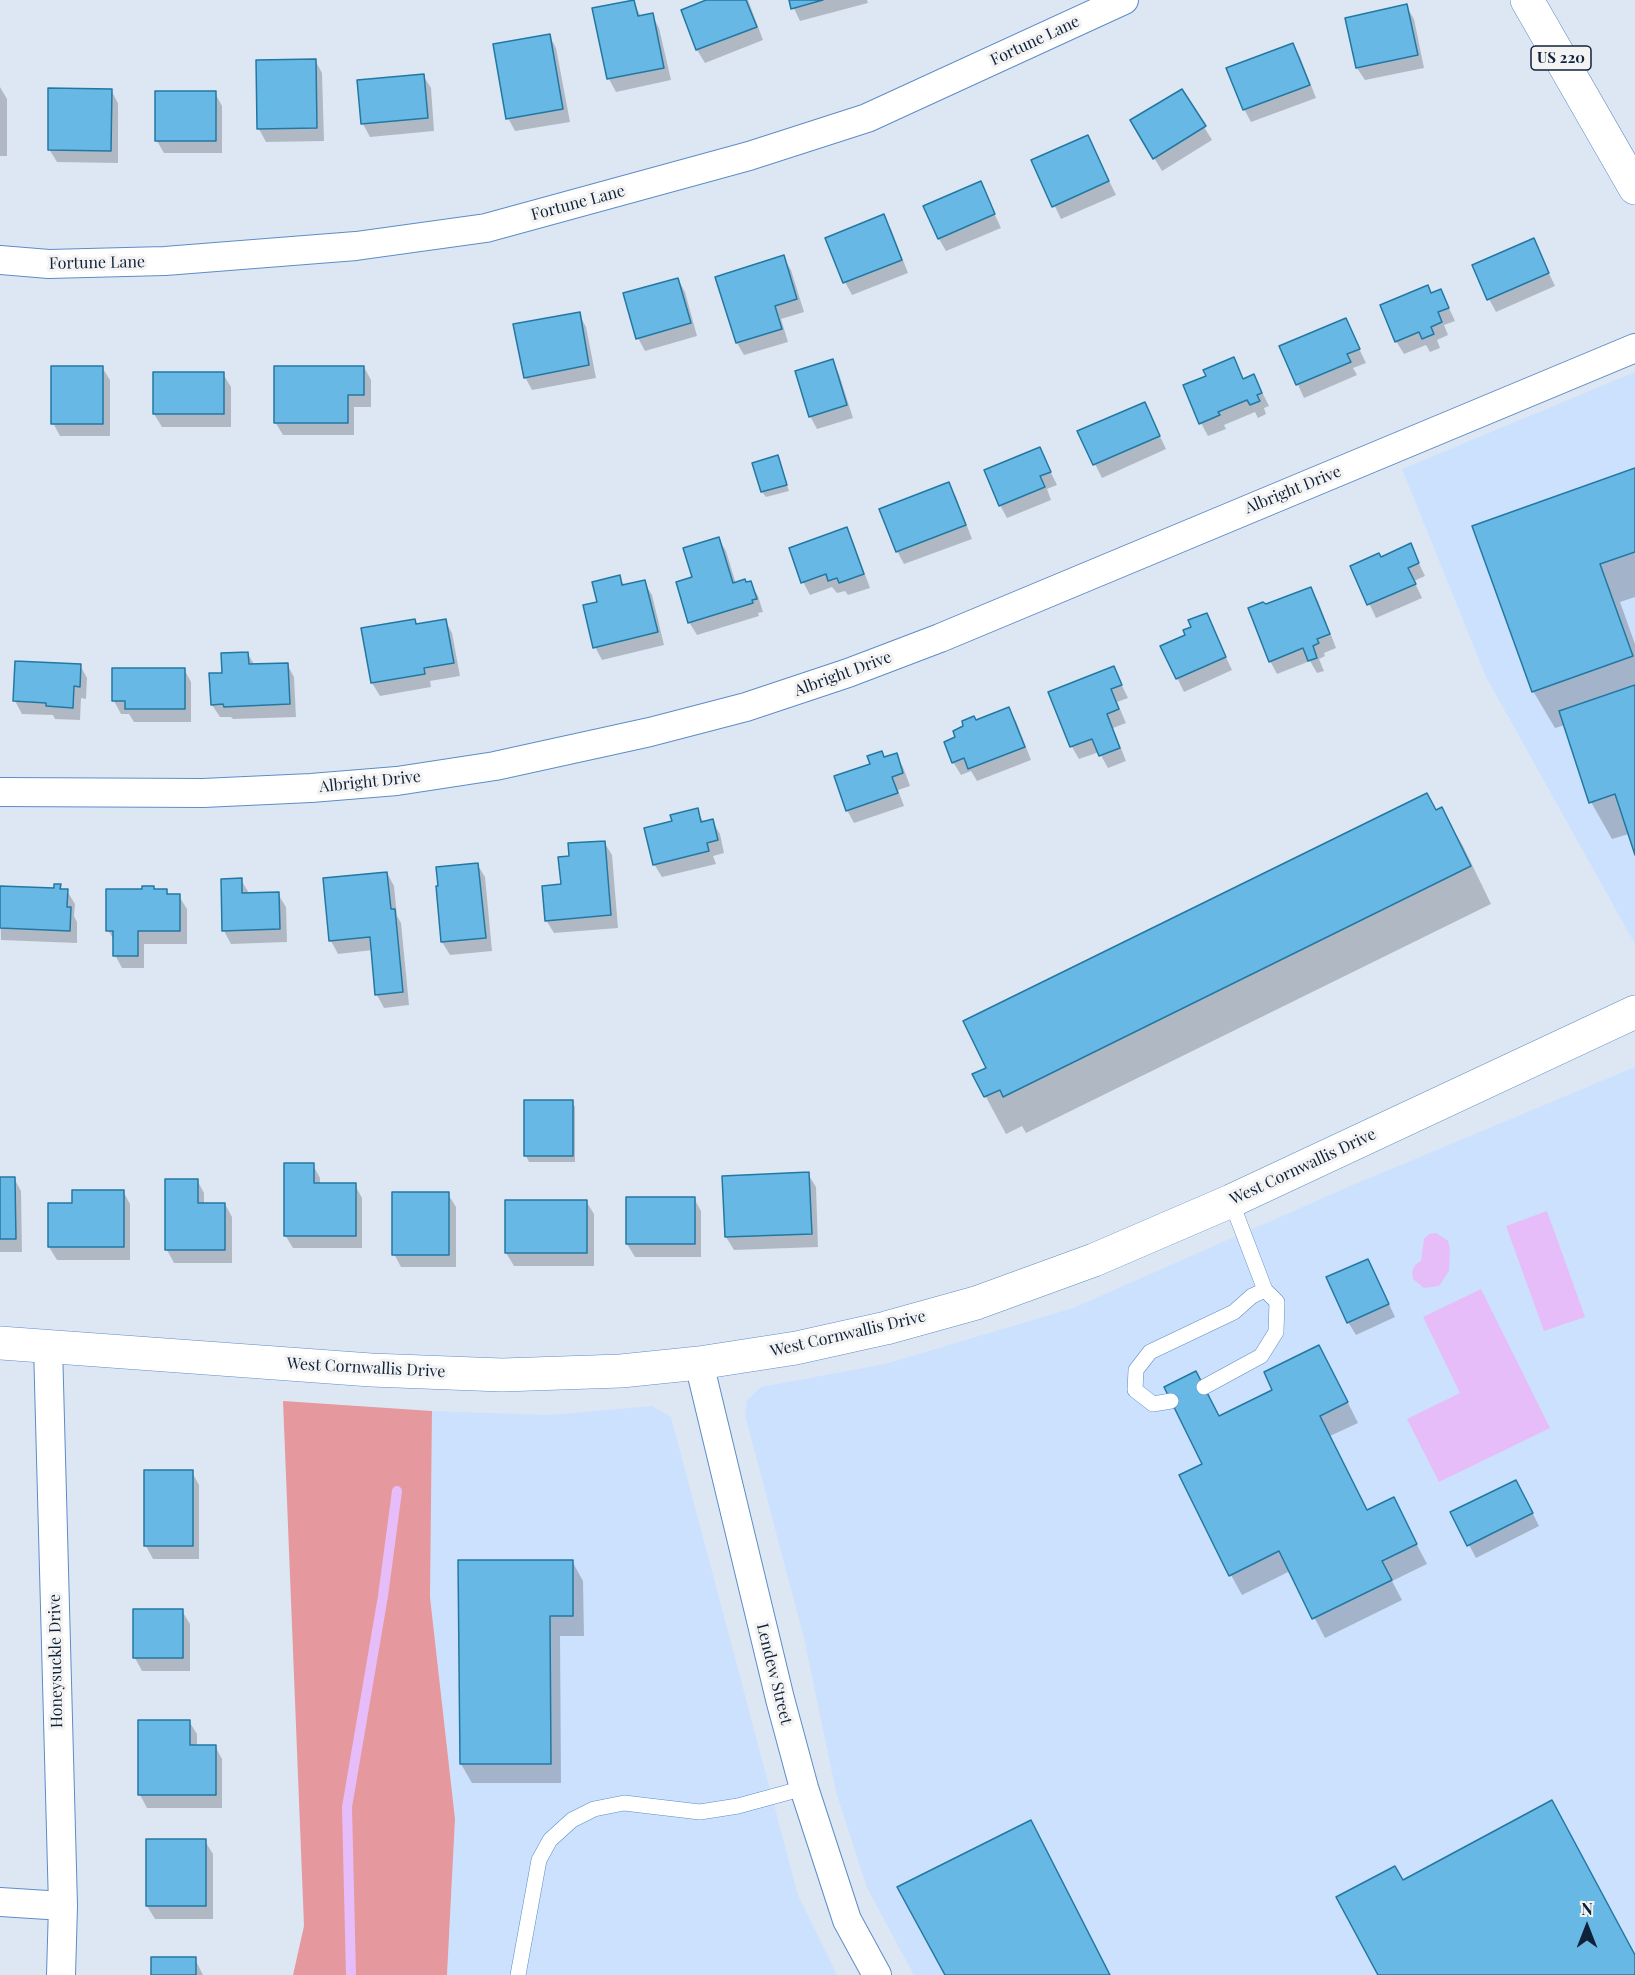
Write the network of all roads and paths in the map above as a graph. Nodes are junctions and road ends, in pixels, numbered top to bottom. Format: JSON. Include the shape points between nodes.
{"nodes":[{"id":1,"x":1124,"y":0,"type":"edge"},
{"id":2,"x":1527,"y":0,"type":"edge"},
{"id":3,"x":1635,"y":188,"type":"edge"},
{"id":4,"x":0,"y":260,"type":"edge"},
{"id":5,"x":1635,"y":348,"type":"edge"},
{"id":6,"x":0,"y":792,"type":"edge"},
{"id":7,"x":1635,"y":1012,"type":"edge"},
{"id":8,"x":1231,"y":1201,"type":"junction"},
{"id":9,"x":1265,"y":1290,"type":"junction"},
{"id":10,"x":0,"y":1343,"type":"edge"},
{"id":11,"x":48,"y":1346,"type":"junction"},
{"id":12,"x":699,"y":1363,"type":"junction"},
{"id":13,"x":1204,"y":1387,"type":"dead end"},
{"id":14,"x":1171,"y":1401,"type":"dead end"},
{"id":15,"x":804,"y":1788,"type":"junction"},
{"id":16,"x":0,"y":1902,"type":"edge"},
{"id":17,"x":63,"y":1906,"type":"junction"},
{"id":18,"x":61,"y":1975,"type":"edge"},
{"id":19,"x":518,"y":1975,"type":"edge"},
{"id":20,"x":877,"y":1975,"type":"edge"}],
"edges":[{"from":1,"to":4,"type":"street","name":"Fortune Lane","via":[[867,118],[749,156],[486,228],[356,246],[165,261],[49,264]]},
{"from":2,"to":3,"type":"street","number":"US 220"},
{"from":5,"to":6,"type":"street","name":"Albright Drive","via":[[940,638],[746,707],[506,764],[397,781],[203,793]]},
{"from":7,"to":8,"type":"street","name":"West Cornwallis Drive"},
{"from":8,"to":9,"type":"lane"},
{"from":8,"to":12,"type":"street","name":"West Cornwallis Drive","via":[[1094,1260],[975,1303],[886,1329]]},
{"from":9,"to":13,"type":"lane","via":[[1277,1302],[1276,1332],[1262,1356]]},
{"from":9,"to":14,"type":"lane","via":[[1234,1312],[1150,1352],[1136,1370],[1135,1390],[1153,1404]]},
{"from":10,"to":11,"type":"street","name":"West Cornwallis Drive"},
{"from":11,"to":12,"type":"street","name":"West Cornwallis Drive","via":[[371,1370],[502,1375],[621,1371]]},
{"from":11,"to":17,"type":"street","name":"Honeysuckle Drive"},
{"from":12,"to":15,"type":"street","name":"Lendew Street"},
{"from":15,"to":19,"type":"lane","via":[[700,1812],[624,1803],[594,1809],[572,1820],[550,1840],[539,1860]]},
{"from":15,"to":20,"type":"street","name":"Lendew Street","via":[[847,1920]]},
{"from":16,"to":17,"type":"street"},
{"from":17,"to":18,"type":"street","name":"Honeysuckle Drive"}]}
